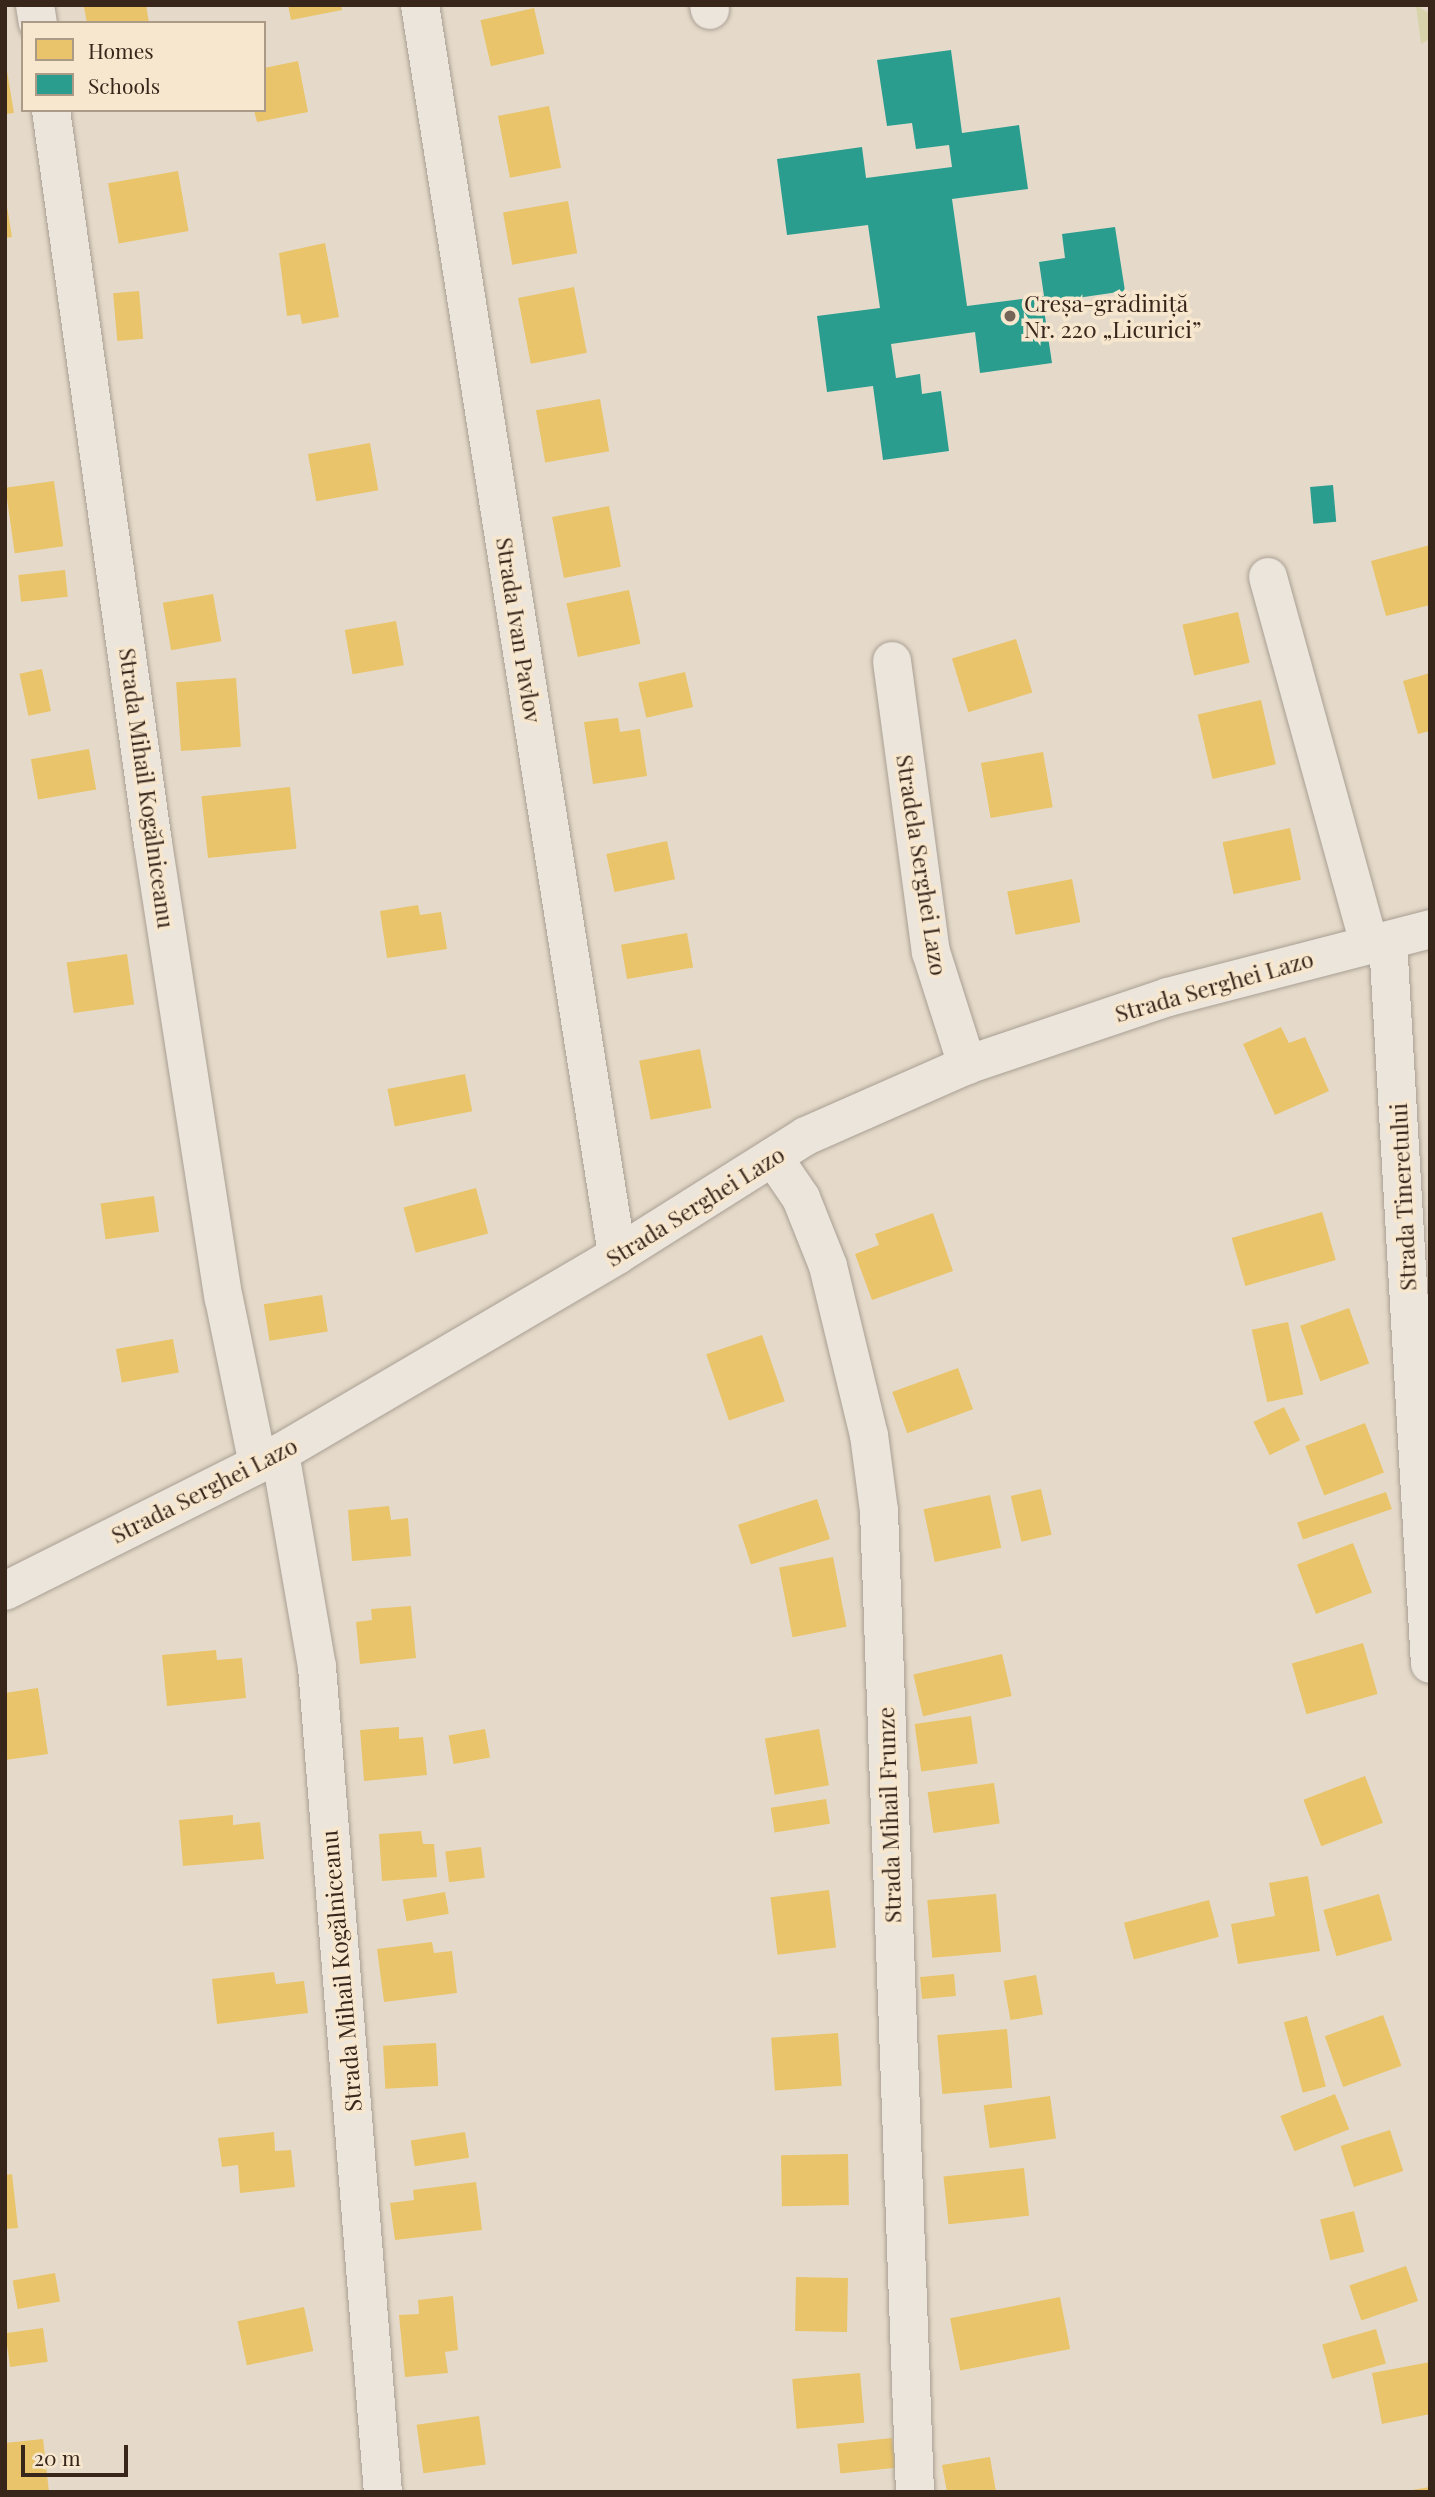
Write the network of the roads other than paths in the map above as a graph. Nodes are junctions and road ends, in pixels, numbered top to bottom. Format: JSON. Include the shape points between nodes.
{"nodes":[{"id":1,"x":420,"y":5,"type":"edge"},
{"id":2,"x":51,"y":112,"type":"edge"},
{"id":3,"x":1268,"y":577,"type":"dead end"},
{"id":4,"x":892,"y":661,"type":"dead end"},
{"id":5,"x":1430,"y":929,"type":"edge"},
{"id":6,"x":1379,"y":942,"type":"junction"},
{"id":7,"x":967,"y":1065,"type":"junction"},
{"id":8,"x":774,"y":1157,"type":"junction"},
{"id":9,"x":617,"y":1255,"type":"junction"},
{"id":10,"x":269,"y":1459,"type":"junction"},
{"id":11,"x":5,"y":1591,"type":"edge"},
{"id":12,"x":1430,"y":1664,"type":"edge"},
{"id":13,"x":383,"y":2492,"type":"edge"},
{"id":14,"x":915,"y":2492,"type":"edge"}],
"edges":[{"from":1,"to":9,"type":"street","name":"Strada Ivan Pavlov"},
{"from":2,"to":10,"type":"street","name":"Strada Mihail Kogălniceanu","via":[[157,871],[224,1299]]},
{"from":3,"to":6,"type":"street","name":"Strada Tineretului"},
{"from":4,"to":7,"type":"street","name":"Stradela Serghei Lazo","via":[[931,952]]},
{"from":5,"to":6,"type":"street","name":"Strada Serghei Lazo"},
{"from":6,"to":7,"type":"street","name":"Strada Serghei Lazo","via":[[1168,997]]},
{"from":6,"to":12,"type":"street","name":"Strada Tineretului"},
{"from":7,"to":8,"type":"street","name":"Strada Serghei Lazo","via":[[806,1136]]},
{"from":8,"to":9,"type":"street","name":"Strada Serghei Lazo"},
{"from":8,"to":14,"type":"street","name":"Strada Mihail Frunze","via":[[801,1198],[828,1266],[866,1422],[879,1511]]},
{"from":9,"to":10,"type":"street","name":"Strada Serghei Lazo"},
{"from":10,"to":11,"type":"street","name":"Strada Serghei Lazo"},
{"from":10,"to":13,"type":"street","name":"Strada Mihail Kogălniceanu","via":[[317,1667]]}]}
